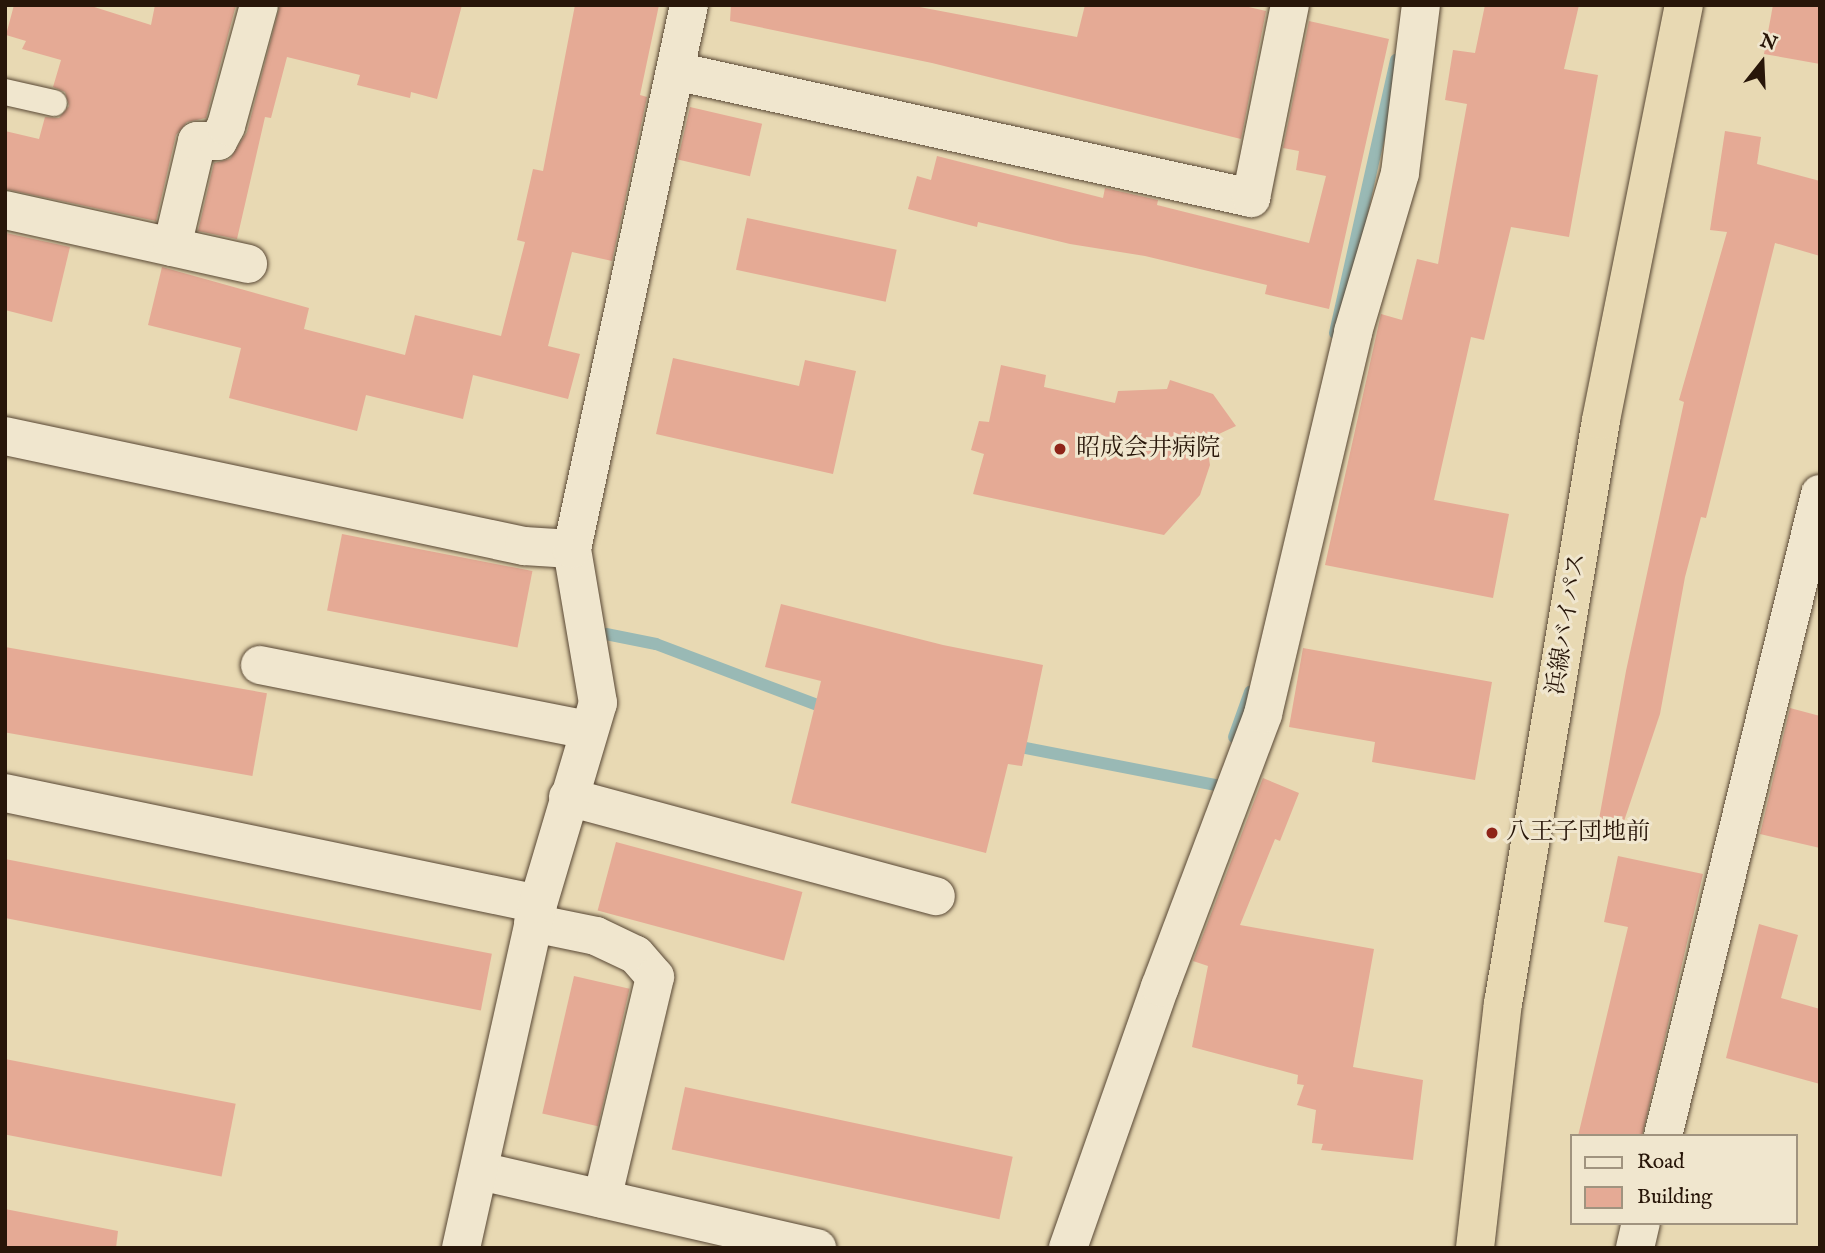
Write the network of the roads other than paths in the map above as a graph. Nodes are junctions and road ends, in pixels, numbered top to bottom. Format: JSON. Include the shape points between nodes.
{"nodes":[{"id":1,"x":259,"y":5,"type":"edge"},
{"id":2,"x":689,"y":5,"type":"edge"},
{"id":3,"x":1290,"y":5,"type":"edge"},
{"id":4,"x":1421,"y":5,"type":"edge"},
{"id":5,"x":1684,"y":5,"type":"edge"},
{"id":6,"x":675,"y":71,"type":"junction"},
{"id":7,"x":5,"y":92,"type":"edge"},
{"id":8,"x":54,"y":103,"type":"dead end"},
{"id":9,"x":5,"y":210,"type":"edge"},
{"id":10,"x":172,"y":247,"type":"junction"},
{"id":11,"x":248,"y":264,"type":"dead end"},
{"id":12,"x":5,"y":436,"type":"edge"},
{"id":13,"x":1820,"y":494,"type":"edge"},
{"id":14,"x":572,"y":549,"type":"junction"},
{"id":15,"x":260,"y":665,"type":"dead end"},
{"id":16,"x":588,"y":730,"type":"junction"},
{"id":17,"x":5,"y":793,"type":"edge"},
{"id":18,"x":568,"y":797,"type":"junction"},
{"id":19,"x":936,"y":896,"type":"dead end"},
{"id":20,"x":535,"y":914,"type":"junction"},
{"id":21,"x":1663,"y":1134,"type":"edge"},
{"id":22,"x":480,"y":1171,"type":"junction"},
{"id":23,"x":602,"y":1199,"type":"junction"},
{"id":24,"x":1641,"y":1225,"type":"edge"},
{"id":25,"x":461,"y":1248,"type":"edge"},
{"id":26,"x":817,"y":1248,"type":"edge"},
{"id":27,"x":1068,"y":1248,"type":"edge"},
{"id":28,"x":1475,"y":1248,"type":"edge"},
{"id":29,"x":1635,"y":1248,"type":"edge"}],
"edges":[{"from":1,"to":10,"type":"street","via":[[226,126],[218,141],[197,141]]},
{"from":2,"to":6,"type":"street"},
{"from":3,"to":6,"type":"street","via":[[1251,198]]},
{"from":4,"to":27,"type":"street","via":[[1400,173],[1353,332],[1263,714]]},
{"from":5,"to":28,"type":"highway","name":"浜線バイパス","via":[[1601,420],[1503,1004]]},
{"from":6,"to":14,"type":"street"},
{"from":7,"to":8,"type":"lane"},
{"from":9,"to":10,"type":"street"},
{"from":10,"to":11,"type":"street"},
{"from":12,"to":14,"type":"street","via":[[524,546]]},
{"from":13,"to":21,"type":"street"},
{"from":14,"to":16,"type":"street","via":[[598,703]]},
{"from":15,"to":16,"type":"street"},
{"from":16,"to":18,"type":"street"},
{"from":17,"to":20,"type":"street"},
{"from":18,"to":19,"type":"street"},
{"from":18,"to":20,"type":"street"},
{"from":20,"to":22,"type":"street"},
{"from":20,"to":23,"type":"street","via":[[636,954],[655,977]]},
{"from":22,"to":23,"type":"street"},
{"from":22,"to":25,"type":"street"},
{"from":23,"to":26,"type":"street"},
{"from":24,"to":29,"type":"street"}]}
